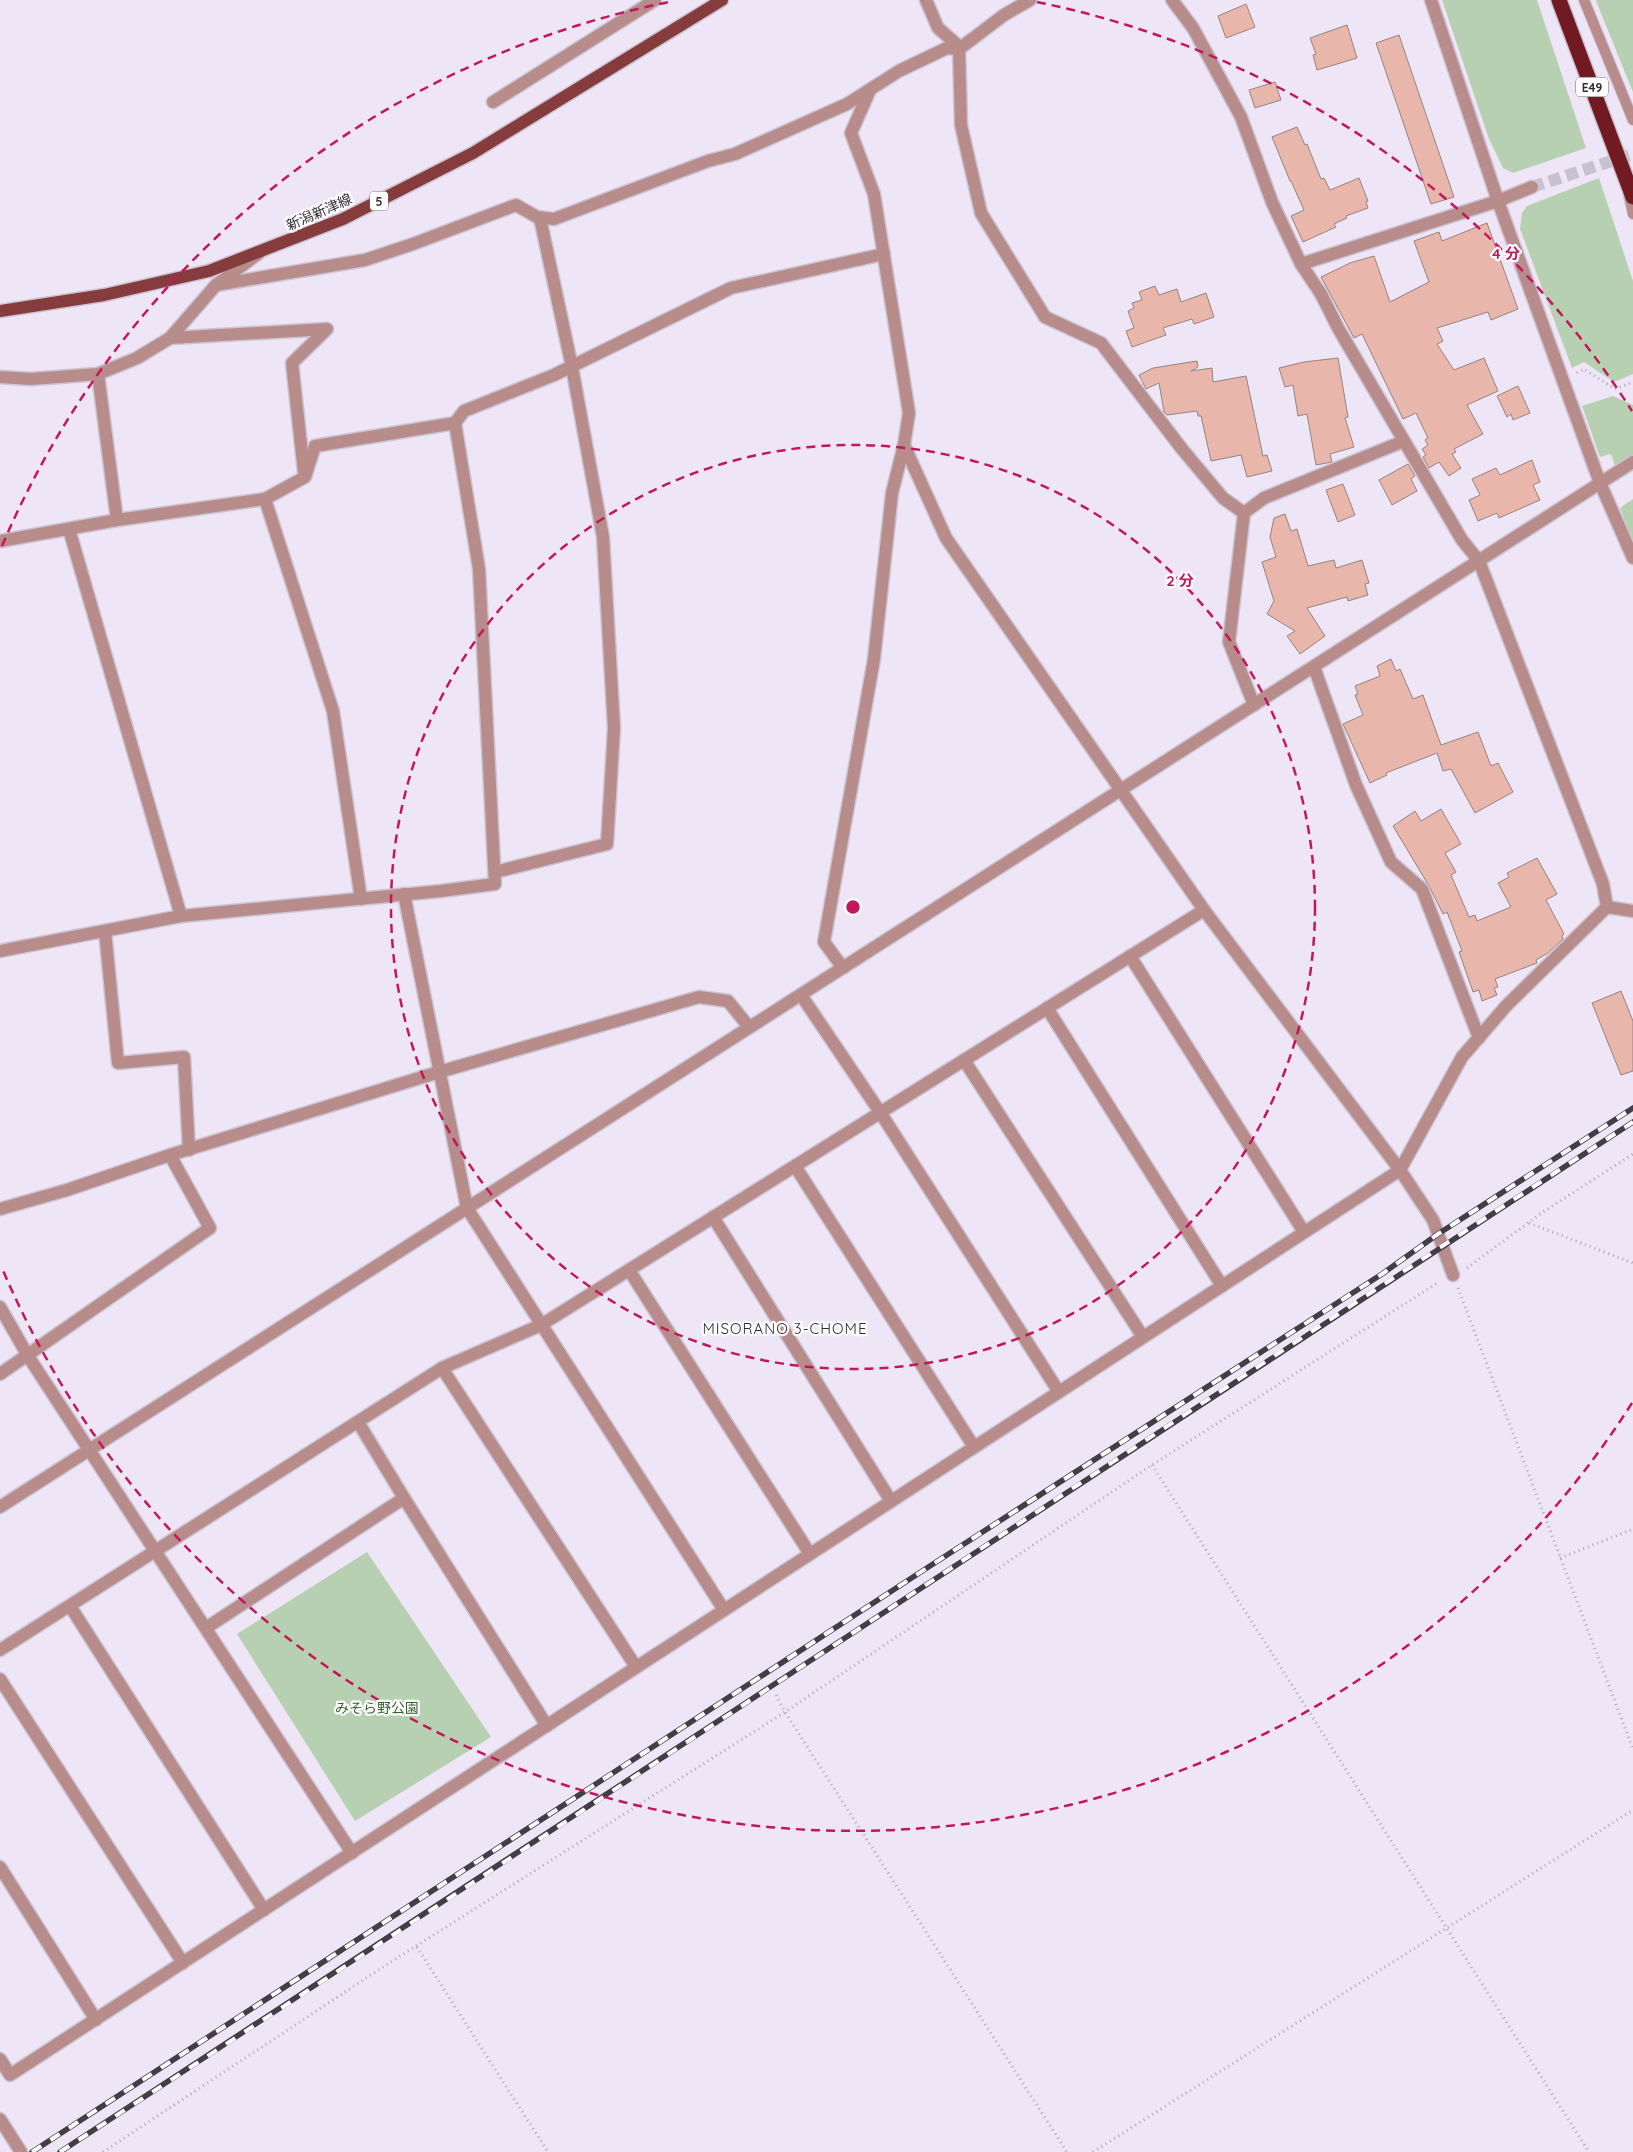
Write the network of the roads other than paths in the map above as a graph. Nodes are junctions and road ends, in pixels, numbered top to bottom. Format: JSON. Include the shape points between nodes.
{"nodes":[{"id":1,"x":655,"y":0,"type":"edge"},
{"id":2,"x":722,"y":0,"type":"edge"},
{"id":3,"x":926,"y":0,"type":"edge"},
{"id":4,"x":1030,"y":0,"type":"edge"},
{"id":5,"x":1172,"y":0,"type":"edge"},
{"id":6,"x":1431,"y":0,"type":"edge"},
{"id":7,"x":1559,"y":0,"type":"edge"},
{"id":8,"x":1584,"y":0,"type":"edge"},
{"id":9,"x":960,"y":48,"type":"junction"},
{"id":10,"x":870,"y":90,"type":"junction"},
{"id":11,"x":493,"y":102,"type":"dead end"},
{"id":12,"x":1633,"y":120,"type":"edge"},
{"id":13,"x":1624,"y":175,"type":"junction"},
{"id":14,"x":1532,"y":187,"type":"tunnel mouth"},
{"id":15,"x":1633,"y":197,"type":"edge"},
{"id":16,"x":1498,"y":201,"type":"junction"},
{"id":17,"x":1633,"y":214,"type":"edge"},
{"id":18,"x":540,"y":218,"type":"junction"},
{"id":19,"x":259,"y":253,"type":"junction"},
{"id":20,"x":884,"y":254,"type":"junction"},
{"id":21,"x":1300,"y":264,"type":"junction"},
{"id":22,"x":216,"y":285,"type":"junction"},
{"id":23,"x":0,"y":311,"type":"edge"},
{"id":24,"x":170,"y":338,"type":"junction"},
{"id":25,"x":572,"y":367,"type":"junction"},
{"id":26,"x":98,"y":374,"type":"junction"},
{"id":27,"x":0,"y":377,"type":"edge"},
{"id":28,"x":456,"y":423,"type":"junction"},
{"id":29,"x":1404,"y":441,"type":"junction"},
{"id":30,"x":904,"y":445,"type":"junction"},
{"id":31,"x":1633,"y":462,"type":"edge"},
{"id":32,"x":305,"y":477,"type":"junction"},
{"id":33,"x":1600,"y":483,"type":"junction"},
{"id":34,"x":264,"y":499,"type":"junction"},
{"id":35,"x":1244,"y":513,"type":"junction"},
{"id":36,"x":117,"y":520,"type":"junction"},
{"id":37,"x":69,"y":529,"type":"junction"},
{"id":38,"x":0,"y":541,"type":"edge"},
{"id":39,"x":1633,"y":558,"type":"edge"},
{"id":40,"x":1479,"y":561,"type":"junction"},
{"id":41,"x":1314,"y":667,"type":"junction"},
{"id":42,"x":1254,"y":705,"type":"junction"},
{"id":43,"x":1120,"y":790,"type":"junction"},
{"id":44,"x":495,"y":872,"type":"junction"},
{"id":45,"x":404,"y":894,"type":"junction"},
{"id":46,"x":362,"y":899,"type":"junction"},
{"id":47,"x":1607,"y":907,"type":"junction"},
{"id":48,"x":1204,"y":910,"type":"junction"},
{"id":49,"x":1633,"y":911,"type":"edge"},
{"id":50,"x":181,"y":916,"type":"junction"},
{"id":51,"x":105,"y":931,"type":"junction"},
{"id":52,"x":0,"y":951,"type":"edge"},
{"id":53,"x":1130,"y":956,"type":"junction"},
{"id":54,"x":843,"y":968,"type":"junction"},
{"id":55,"x":801,"y":995,"type":"junction"},
{"id":56,"x":1047,"y":1008,"type":"junction"},
{"id":57,"x":749,"y":1027,"type":"junction"},
{"id":58,"x":1479,"y":1038,"type":"junction"},
{"id":59,"x":964,"y":1060,"type":"junction"},
{"id":60,"x":439,"y":1072,"type":"junction"},
{"id":61,"x":880,"y":1112,"type":"junction"},
{"id":62,"x":188,"y":1150,"type":"junction"},
{"id":63,"x":170,"y":1155,"type":"junction"},
{"id":64,"x":795,"y":1166,"type":"junction"},
{"id":65,"x":1400,"y":1170,"type":"junction"},
{"id":66,"x":467,"y":1208,"type":"junction"},
{"id":67,"x":0,"y":1209,"type":"edge"},
{"id":68,"x":713,"y":1217,"type":"junction"},
{"id":69,"x":1304,"y":1232,"type":"junction"},
{"id":70,"x":629,"y":1270,"type":"junction"},
{"id":71,"x":1454,"y":1275,"type":"road end"},
{"id":72,"x":1222,"y":1286,"type":"junction"},
{"id":73,"x":0,"y":1307,"type":"edge"},
{"id":74,"x":541,"y":1325,"type":"junction"},
{"id":75,"x":1143,"y":1337,"type":"junction"},
{"id":76,"x":28,"y":1356,"type":"junction"},
{"id":77,"x":442,"y":1368,"type":"junction"},
{"id":78,"x":0,"y":1374,"type":"edge"},
{"id":79,"x":1059,"y":1392,"type":"junction"},
{"id":80,"x":358,"y":1422,"type":"junction"},
{"id":81,"x":974,"y":1447,"type":"junction"},
{"id":82,"x":90,"y":1450,"type":"junction"},
{"id":83,"x":404,"y":1498,"type":"junction"},
{"id":84,"x":892,"y":1501,"type":"junction"},
{"id":85,"x":0,"y":1507,"type":"edge"},
{"id":86,"x":156,"y":1551,"type":"junction"},
{"id":87,"x":810,"y":1554,"type":"junction"},
{"id":88,"x":70,"y":1606,"type":"junction"},
{"id":89,"x":724,"y":1610,"type":"junction"},
{"id":90,"x":206,"y":1628,"type":"junction"},
{"id":91,"x":0,"y":1650,"type":"edge"},
{"id":92,"x":636,"y":1668,"type":"junction"},
{"id":93,"x":0,"y":1679,"type":"edge"},
{"id":94,"x":547,"y":1726,"type":"junction"},
{"id":95,"x":352,"y":1853,"type":"junction"},
{"id":96,"x":0,"y":1867,"type":"edge"},
{"id":97,"x":264,"y":1910,"type":"junction"},
{"id":98,"x":183,"y":1963,"type":"junction"},
{"id":99,"x":96,"y":2020,"type":"junction"},
{"id":100,"x":0,"y":2059,"type":"edge"},
{"id":101,"x":0,"y":2119,"type":"edge"},
{"id":102,"x":21,"y":2152,"type":"edge"}],
"edges":[{"from":1,"to":11,"type":"street"},
{"from":2,"to":19,"type":"main road","name":"新潟新津線","number":"5","via":[[473,153],[342,219]]},
{"from":3,"to":9,"type":"street","via":[[938,28]]},
{"from":4,"to":9,"type":"street"},
{"from":5,"to":21,"type":"street","via":[[1192,28],[1241,117],[1272,202]]},
{"from":6,"to":16,"type":"street"},
{"from":7,"to":13,"type":"highway","number":"E49"},
{"from":8,"to":12,"type":"lane"},
{"from":9,"to":10,"type":"street","via":[[948,48],[900,71]]},
{"from":9,"to":35,"type":"street","via":[[961,125],[981,214],[1045,316],[1101,343],[1223,498]]},
{"from":10,"to":18,"type":"street","via":[[847,104],[735,154],[708,161],[554,219]]},
{"from":10,"to":20,"type":"street","via":[[851,133],[874,194]]},
{"from":13,"to":15,"type":"highway","number":"E49"},
{"from":13,"to":17,"type":"lane"},
{"from":14,"to":16,"type":"street"},
{"from":16,"to":21,"type":"street"},
{"from":16,"to":33,"type":"street"},
{"from":18,"to":22,"type":"street","via":[[516,205],[365,260]]},
{"from":18,"to":25,"type":"street"},
{"from":19,"to":22,"type":"street"},
{"from":19,"to":23,"type":"main road","name":"新潟新津線","number":"5","via":[[209,271],[104,295]]},
{"from":20,"to":25,"type":"street","via":[[731,288]]},
{"from":20,"to":30,"type":"street","via":[[908,413]]},
{"from":21,"to":29,"type":"street","via":[[1321,294]]},
{"from":22,"to":24,"type":"street"},
{"from":24,"to":26,"type":"street","via":[[137,358]]},
{"from":24,"to":32,"type":"street","via":[[327,329],[292,364]]},
{"from":25,"to":28,"type":"street","via":[[464,411]]},
{"from":25,"to":44,"type":"street","via":[[603,537],[614,728],[607,844]]},
{"from":26,"to":27,"type":"street","via":[[31,379]]},
{"from":26,"to":36,"type":"street"},
{"from":28,"to":32,"type":"street","via":[[316,446]]},
{"from":28,"to":44,"type":"street","via":[[479,568]]},
{"from":29,"to":35,"type":"street","via":[[1264,498]]},
{"from":29,"to":40,"type":"street","via":[[1462,540]]},
{"from":30,"to":43,"type":"street","via":[[946,538]]},
{"from":30,"to":54,"type":"street","via":[[892,493],[874,659],[824,942]]},
{"from":31,"to":33,"type":"street"},
{"from":32,"to":34,"type":"street"},
{"from":33,"to":39,"type":"street"},
{"from":33,"to":40,"type":"street"},
{"from":34,"to":36,"type":"street"},
{"from":34,"to":46,"type":"street","via":[[333,710]]},
{"from":35,"to":42,"type":"street","via":[[1229,642]]},
{"from":36,"to":37,"type":"street"},
{"from":37,"to":38,"type":"street"},
{"from":37,"to":50,"type":"street"},
{"from":40,"to":41,"type":"street"},
{"from":40,"to":47,"type":"street","via":[[1603,884]]},
{"from":41,"to":42,"type":"street"},
{"from":41,"to":58,"type":"street","via":[[1360,794],[1391,862],[1422,889]]},
{"from":42,"to":43,"type":"street"},
{"from":43,"to":48,"type":"street"},
{"from":43,"to":54,"type":"street"},
{"from":44,"to":45,"type":"street","via":[[495,884]]},
{"from":45,"to":46,"type":"street"},
{"from":45,"to":60,"type":"street"},
{"from":46,"to":50,"type":"street"},
{"from":47,"to":49,"type":"street"},
{"from":47,"to":58,"type":"street","via":[[1507,1005]]},
{"from":48,"to":53,"type":"street"},
{"from":48,"to":65,"type":"street"},
{"from":50,"to":51,"type":"street"},
{"from":51,"to":52,"type":"street"},
{"from":51,"to":62,"type":"street","via":[[118,1063],[184,1057]]},
{"from":53,"to":56,"type":"street"},
{"from":53,"to":69,"type":"street"},
{"from":54,"to":55,"type":"street"},
{"from":55,"to":57,"type":"street"},
{"from":55,"to":61,"type":"street"},
{"from":56,"to":59,"type":"street"},
{"from":56,"to":72,"type":"street"},
{"from":57,"to":60,"type":"street","via":[[728,1001],[699,997]]},
{"from":57,"to":66,"type":"street"},
{"from":58,"to":65,"type":"street","via":[[1462,1057]]},
{"from":59,"to":61,"type":"street"},
{"from":59,"to":75,"type":"street"},
{"from":60,"to":62,"type":"street"},
{"from":60,"to":66,"type":"street"},
{"from":61,"to":64,"type":"street"},
{"from":61,"to":79,"type":"street"},
{"from":62,"to":63,"type":"street"},
{"from":63,"to":67,"type":"street"},
{"from":63,"to":76,"type":"street","via":[[210,1228]]},
{"from":64,"to":68,"type":"street"},
{"from":64,"to":81,"type":"street"},
{"from":65,"to":69,"type":"street"},
{"from":65,"to":71,"type":"street","via":[[1432,1220]]},
{"from":66,"to":74,"type":"street"},
{"from":66,"to":82,"type":"street"},
{"from":68,"to":70,"type":"street"},
{"from":68,"to":84,"type":"street"},
{"from":69,"to":72,"type":"street"},
{"from":70,"to":74,"type":"street"},
{"from":70,"to":87,"type":"street"},
{"from":72,"to":75,"type":"street"},
{"from":73,"to":76,"type":"street"},
{"from":74,"to":77,"type":"street"},
{"from":74,"to":89,"type":"street"},
{"from":75,"to":79,"type":"street"},
{"from":76,"to":78,"type":"street"},
{"from":76,"to":82,"type":"street"},
{"from":77,"to":80,"type":"street"},
{"from":77,"to":92,"type":"street"},
{"from":79,"to":81,"type":"street"},
{"from":80,"to":83,"type":"street"},
{"from":80,"to":86,"type":"street"},
{"from":81,"to":84,"type":"street"},
{"from":82,"to":85,"type":"street"},
{"from":82,"to":86,"type":"street"},
{"from":83,"to":90,"type":"street"},
{"from":83,"to":94,"type":"street"},
{"from":84,"to":87,"type":"street"},
{"from":86,"to":88,"type":"street"},
{"from":86,"to":90,"type":"street"},
{"from":87,"to":89,"type":"street"},
{"from":88,"to":91,"type":"street"},
{"from":88,"to":97,"type":"street"},
{"from":89,"to":92,"type":"street"},
{"from":90,"to":95,"type":"street"},
{"from":92,"to":94,"type":"street"},
{"from":93,"to":98,"type":"street"},
{"from":94,"to":95,"type":"street"},
{"from":95,"to":97,"type":"street"},
{"from":96,"to":99,"type":"street"},
{"from":97,"to":98,"type":"street"},
{"from":98,"to":99,"type":"street"},
{"from":99,"to":100,"type":"street","via":[[10,2076]]},
{"from":101,"to":102,"type":"street"}]}
